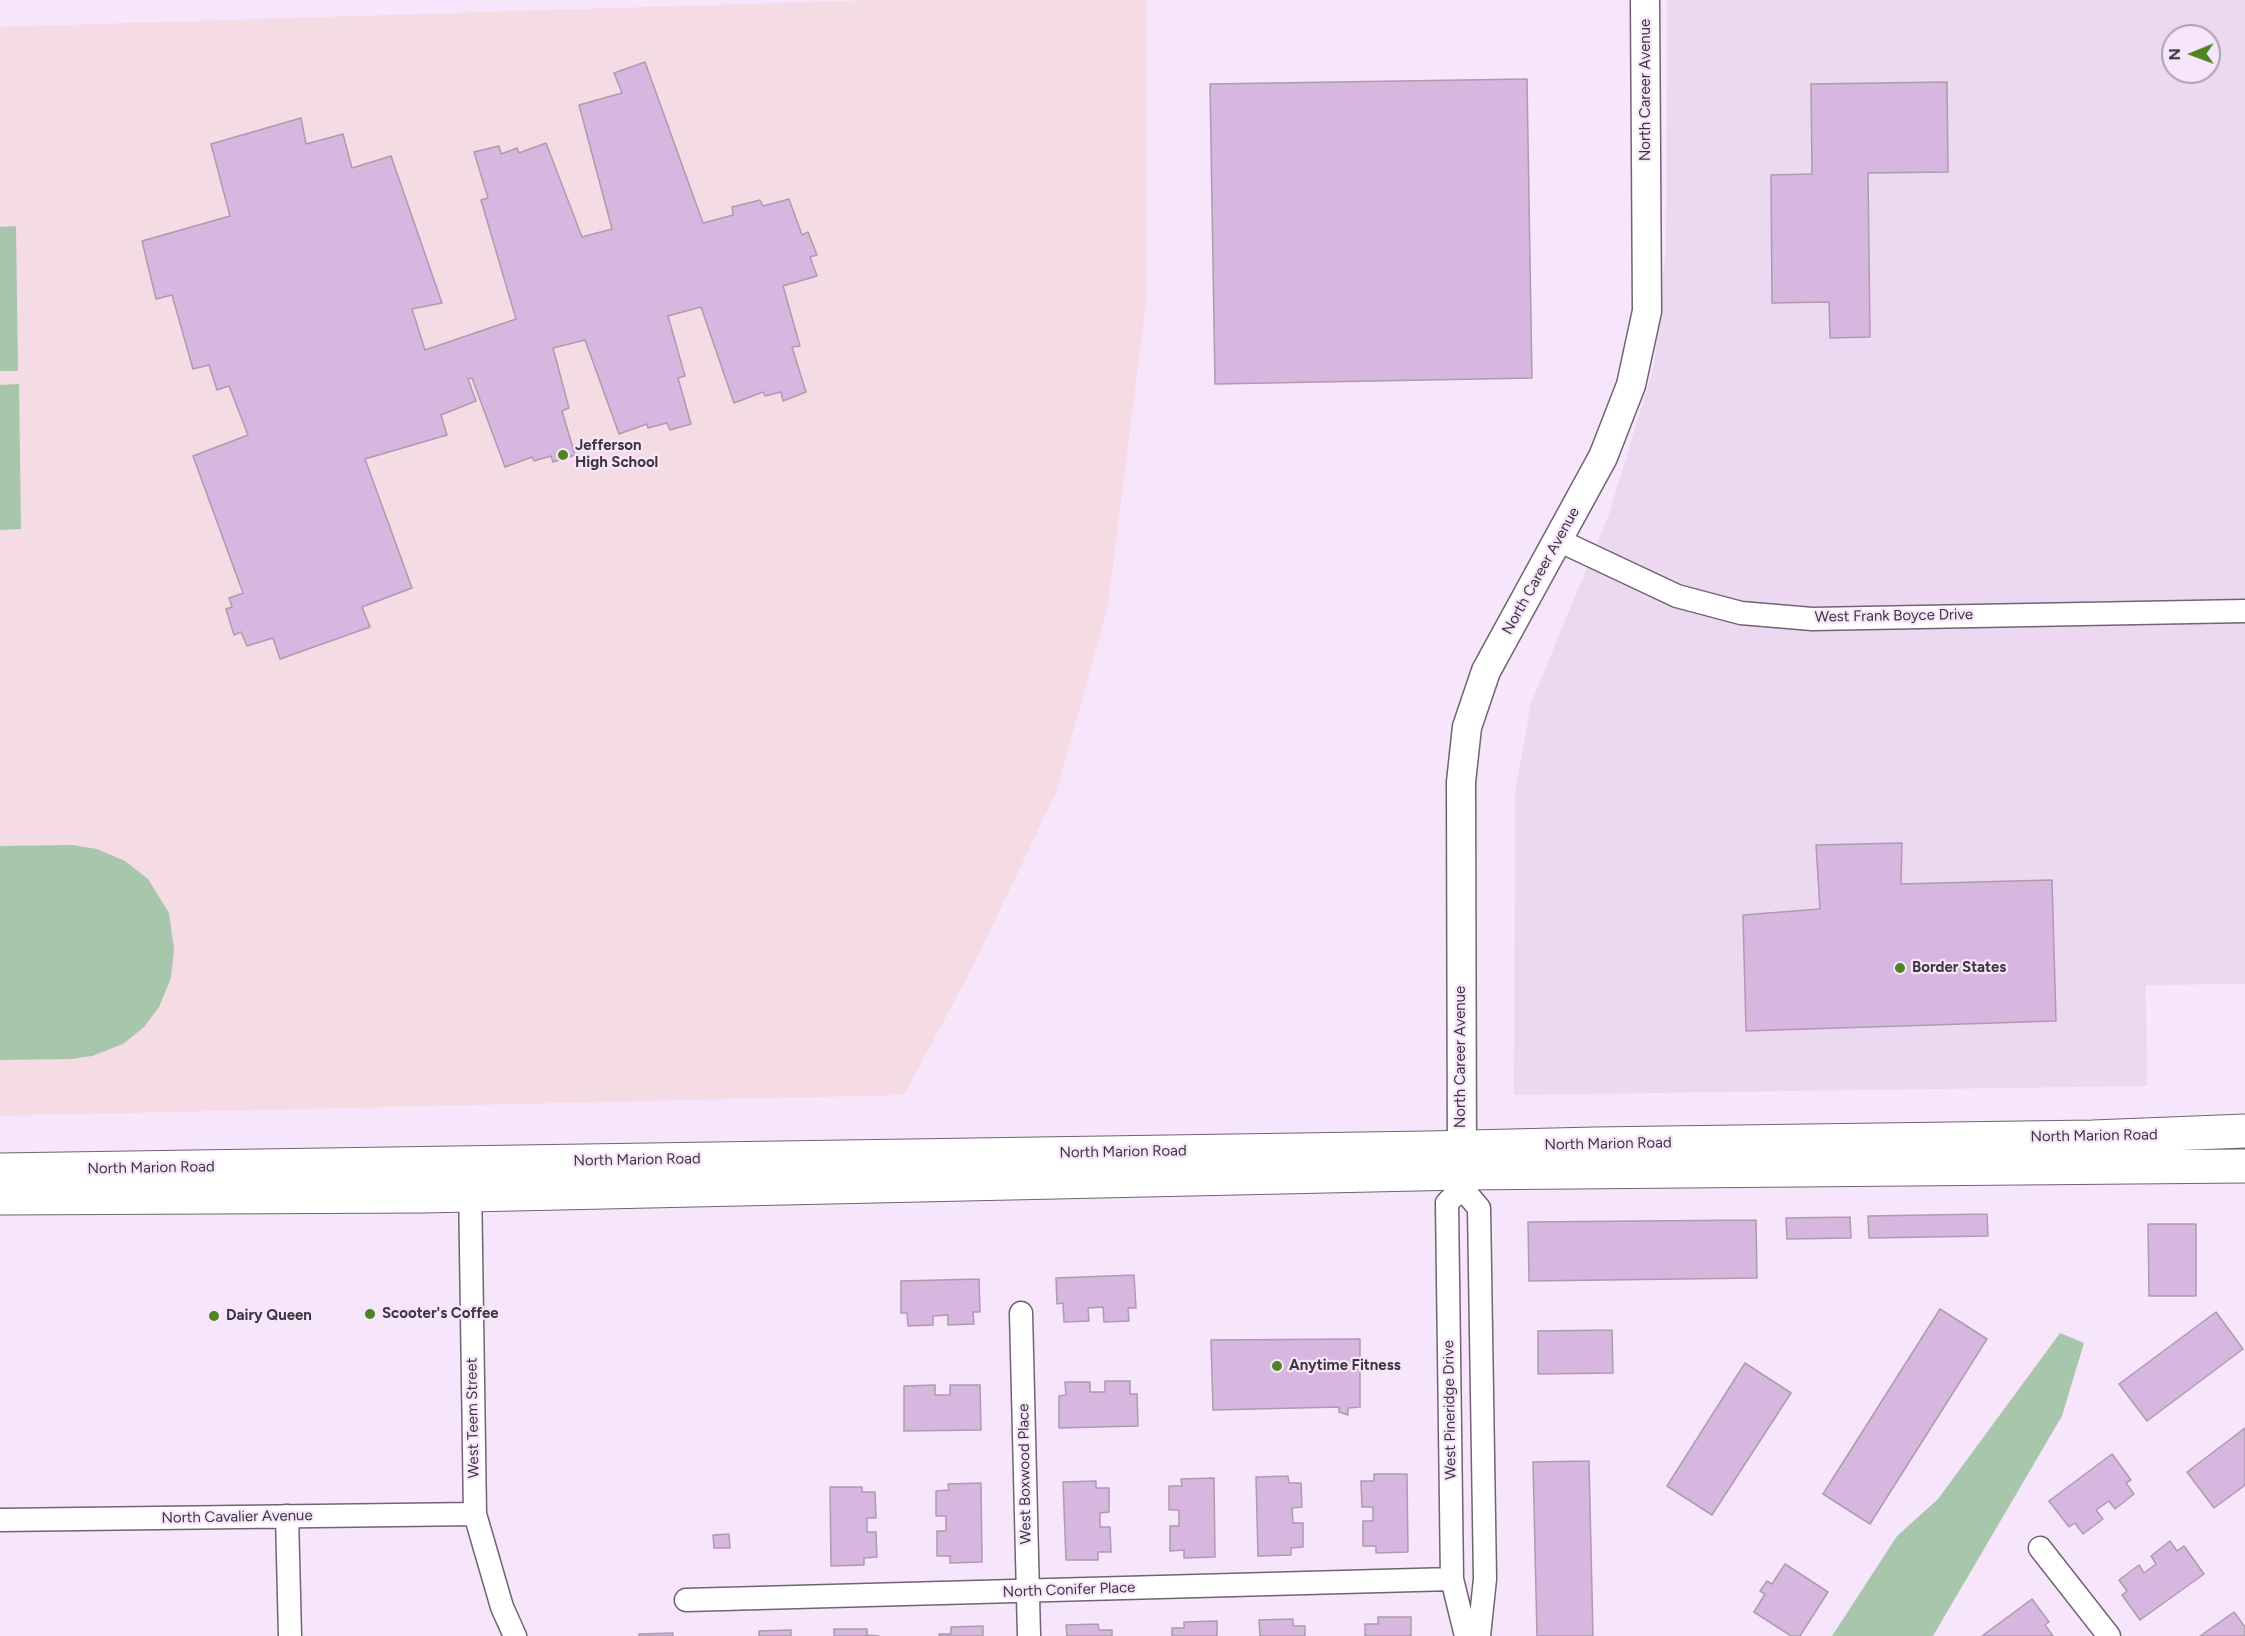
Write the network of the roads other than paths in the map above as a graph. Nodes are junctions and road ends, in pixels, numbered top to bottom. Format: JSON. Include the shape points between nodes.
{"nodes":[{"id":1,"x":1645,"y":0,"type":"edge"},
{"id":2,"x":1558,"y":540,"type":"junction"},
{"id":3,"x":2245,"y":611,"type":"edge"},
{"id":4,"x":2245,"y":1131,"type":"edge"},
{"id":5,"x":470,"y":1162,"type":"junction"},
{"id":6,"x":2245,"y":1166,"type":"edge"},
{"id":7,"x":1462,"y":1169,"type":"junction"},
{"id":8,"x":0,"y":1170,"type":"edge"},
{"id":9,"x":471,"y":1194,"type":"junction"},
{"id":10,"x":0,"y":1198,"type":"edge"},
{"id":11,"x":1021,"y":1313,"type":"dead end"},
{"id":12,"x":475,"y":1514,"type":"junction"},
{"id":13,"x":287,"y":1516,"type":"junction"},
{"id":14,"x":0,"y":1520,"type":"edge"},
{"id":15,"x":2040,"y":1548,"type":"dead end"},
{"id":16,"x":1452,"y":1579,"type":"junction"},
{"id":17,"x":1028,"y":1591,"type":"junction"},
{"id":18,"x":686,"y":1600,"type":"dead end"},
{"id":19,"x":290,"y":1636,"type":"edge"},
{"id":20,"x":515,"y":1636,"type":"edge"},
{"id":21,"x":1029,"y":1636,"type":"edge"},
{"id":22,"x":1466,"y":1636,"type":"edge"},
{"id":23,"x":1479,"y":1636,"type":"edge"},
{"id":24,"x":2109,"y":1636,"type":"edge"}],
"edges":[{"from":1,"to":2,"type":"street","name":"North Career Avenue","via":[[1647,311],[1631,385],[1604,457]]},
{"from":2,"to":3,"type":"street","name":"West Frank Boyce Drive","via":[[1677,596],[1741,613],[1812,619]]},
{"from":2,"to":7,"type":"street","name":"North Career Avenue","via":[[1486,671],[1467,727],[1461,782]]},
{"from":4,"to":7,"type":"main road","name":"North Marion Road"},
{"from":5,"to":7,"type":"main road","name":"North Marion Road"},
{"from":5,"to":8,"type":"main road","name":"North Marion Road"},
{"from":5,"to":9,"type":"street","name":"West Teem Street"},
{"from":6,"to":7,"type":"main road","name":"North Marion Road"},
{"from":7,"to":9,"type":"main road","name":"North Marion Road"},
{"from":7,"to":16,"type":"street","name":"West Pineridge Drive","via":[[1447,1203]]},
{"from":7,"to":23,"type":"street","via":[[1479,1208],[1485,1579]]},
{"from":9,"to":10,"type":"main road","name":"North Marion Road"},
{"from":9,"to":12,"type":"street","name":"West Teem Street"},
{"from":11,"to":17,"type":"street","name":"West Boxwood Place"},
{"from":12,"to":13,"type":"street","name":"North Cavalier Avenue"},
{"from":12,"to":20,"type":"street","name":"West Teem Street","via":[[502,1607]]},
{"from":13,"to":14,"type":"street","name":"North Cavalier Avenue"},
{"from":13,"to":19,"type":"street"},
{"from":15,"to":24,"type":"street"},
{"from":16,"to":17,"type":"street","name":"North Conifer Place"},
{"from":16,"to":22,"type":"street","name":"West Pineridge Drive"},
{"from":17,"to":18,"type":"street","name":"North Conifer Place"},
{"from":17,"to":21,"type":"street","name":"West Boxwood Place"}]}
